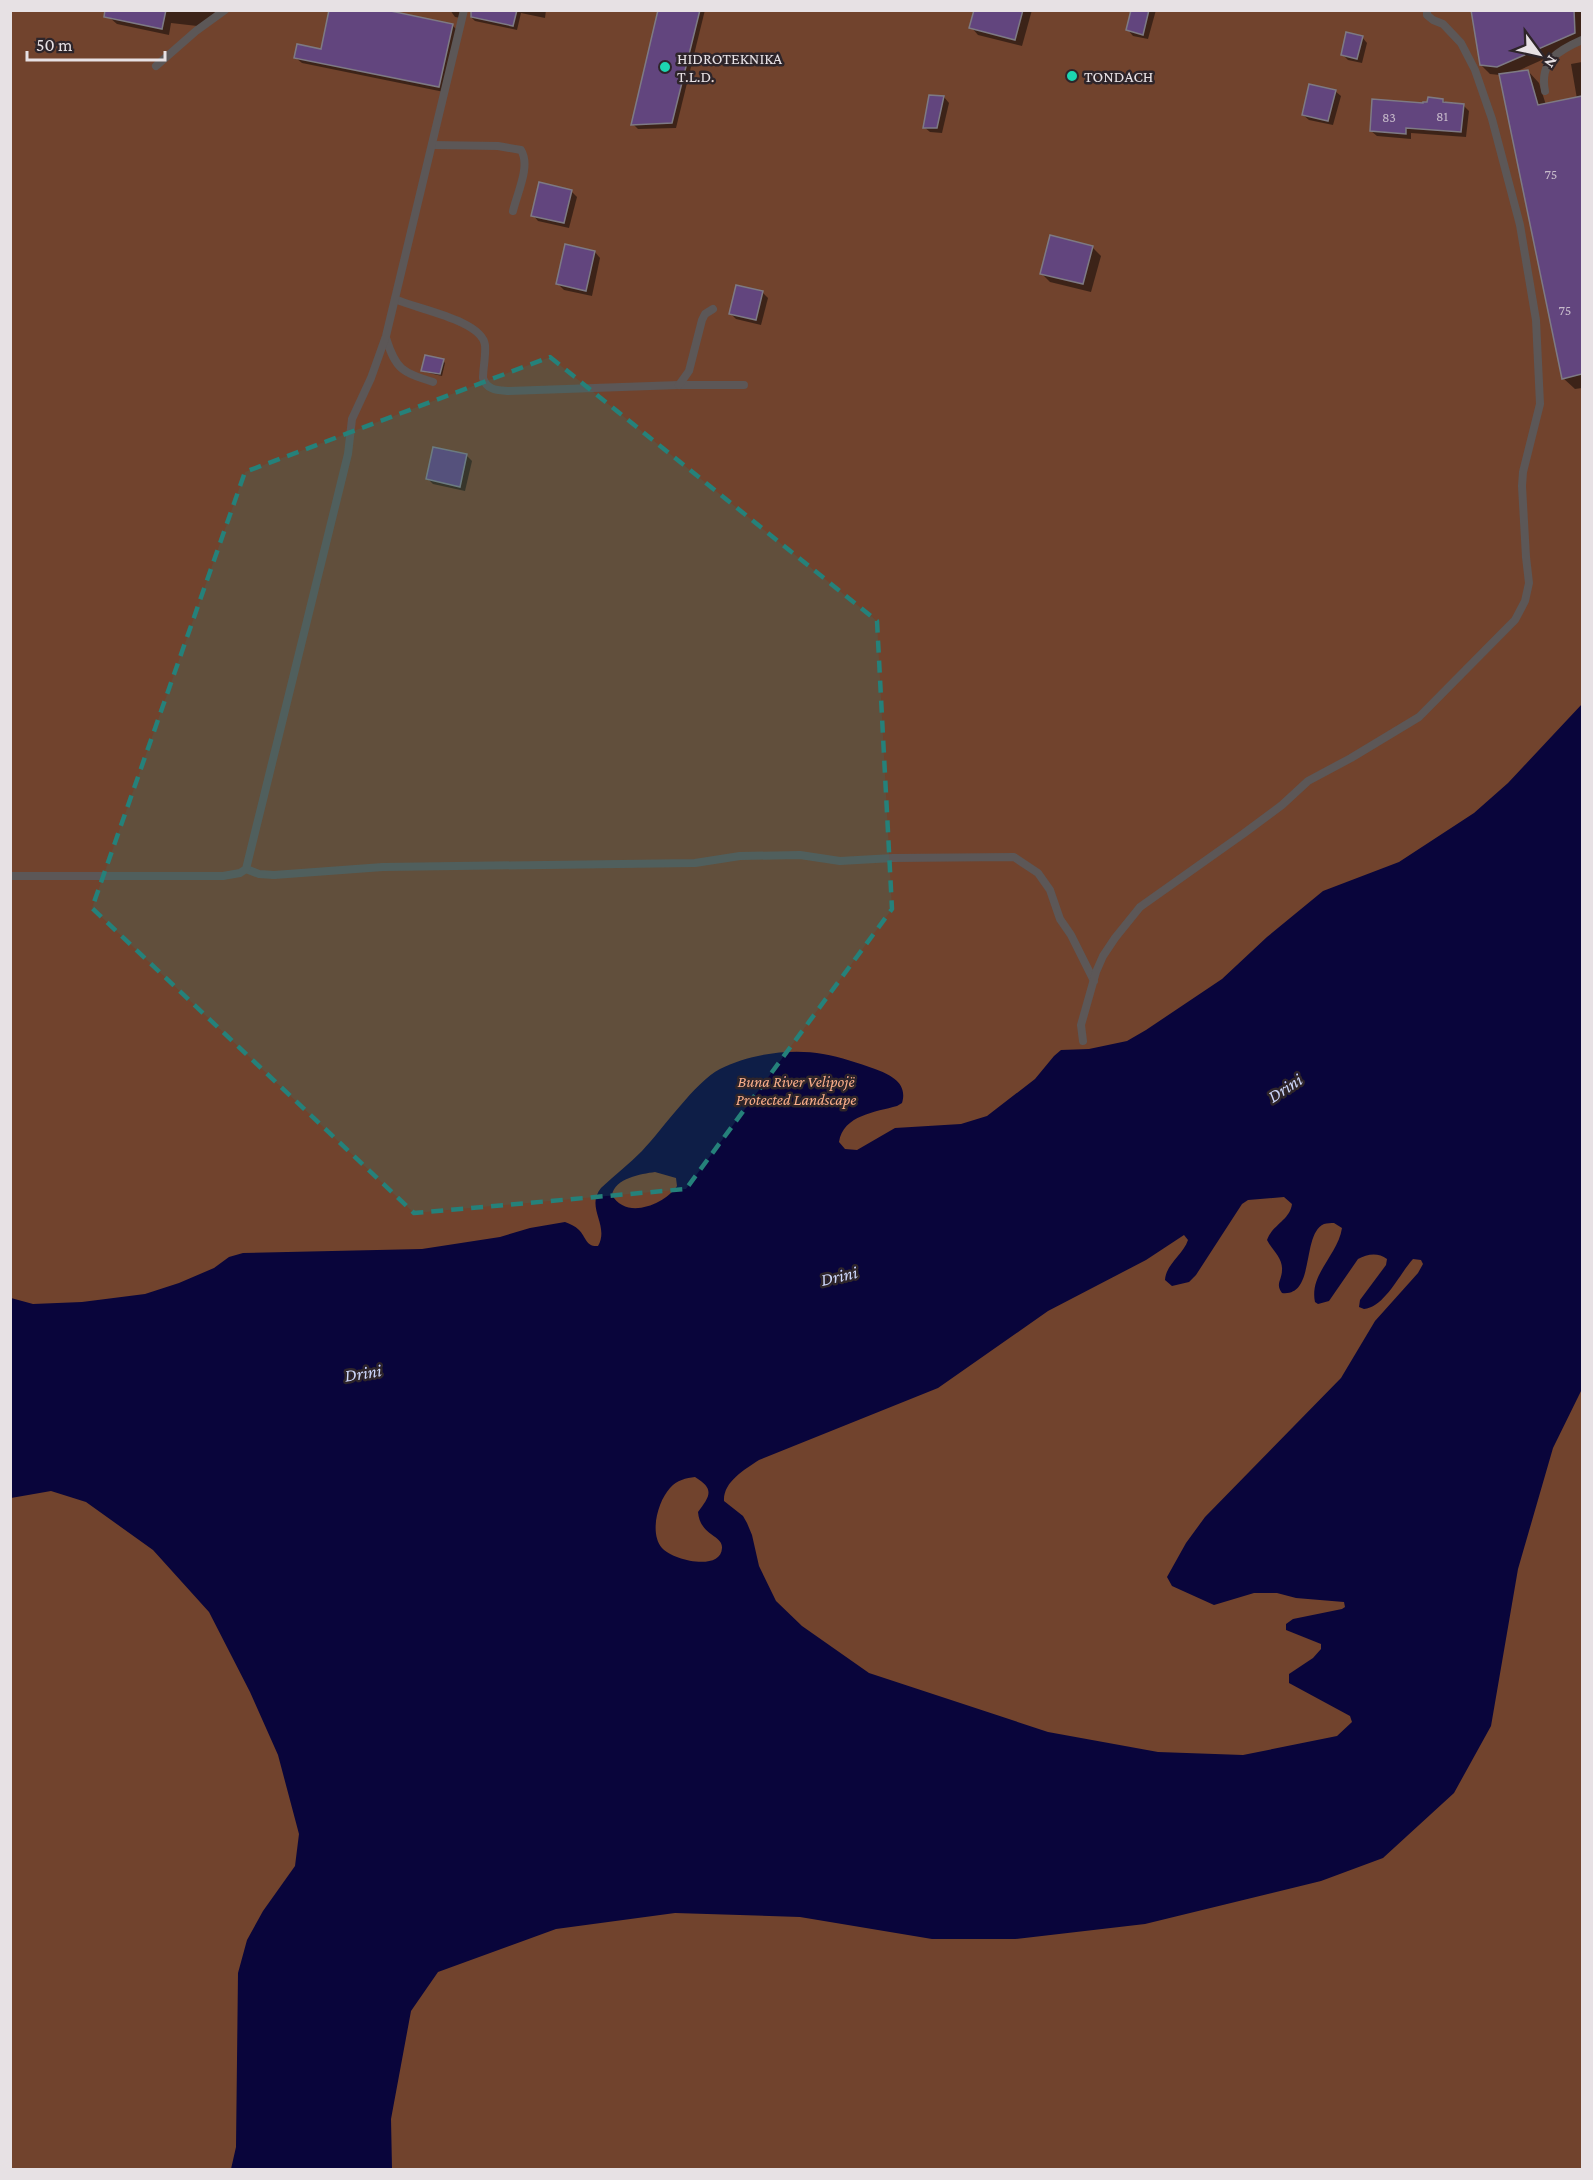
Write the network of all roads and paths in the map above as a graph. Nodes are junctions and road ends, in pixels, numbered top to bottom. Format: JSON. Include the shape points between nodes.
{"nodes":[{"id":1,"x":225,"y":10,"type":"edge"},
{"id":2,"x":464,"y":10,"type":"edge"},
{"id":3,"x":1427,"y":10,"type":"edge"},
{"id":4,"x":1582,"y":40,"type":"edge"},
{"id":5,"x":156,"y":66,"type":"dead end"},
{"id":6,"x":1545,"y":91,"type":"dead end"},
{"id":7,"x":432,"y":145,"type":"junction"},
{"id":8,"x":513,"y":211,"type":"dead end"},
{"id":9,"x":395,"y":299,"type":"junction"},
{"id":10,"x":713,"y":309,"type":"dead end"},
{"id":11,"x":386,"y":336,"type":"junction"},
{"id":12,"x":433,"y":382,"type":"dead end"},
{"id":13,"x":679,"y":385,"type":"junction"},
{"id":14,"x":744,"y":385,"type":"dead end"},
{"id":15,"x":246,"y":869,"type":"junction"},
{"id":16,"x":10,"y":876,"type":"edge"},
{"id":17,"x":1094,"y":981,"type":"junction"},
{"id":18,"x":1083,"y":1041,"type":"dead end"}],
"edges":[{"from":1,"to":5,"type":"lane"},
{"from":2,"to":7,"type":"lane"},
{"from":3,"to":17,"type":"lane","via":[[1427,15],[1443,24],[1461,43],[1492,119],[1520,225],[1536,320],[1539,404],[1523,472],[1529,583],[1525,601],[1515,620],[1419,717],[1308,781],[1282,805],[1140,907],[1103,956]]},
{"from":4,"to":6,"type":"lane","via":[[1561,50],[1548,64]]},
{"from":7,"to":8,"type":"lane","via":[[521,150],[524,169]]},
{"from":7,"to":9,"type":"lane"},
{"from":9,"to":11,"type":"lane"},
{"from":9,"to":13,"type":"lane","via":[[460,321],[477,333],[485,344],[484,383],[492,389]]},
{"from":10,"to":13,"type":"lane","via":[[702,320],[689,371]]},
{"from":11,"to":12,"type":"lane","via":[[399,368]]},
{"from":11,"to":15,"type":"lane","via":[[352,419],[348,454]]},
{"from":13,"to":14,"type":"lane"},
{"from":15,"to":16,"type":"lane","via":[[223,876]]},
{"from":15,"to":17,"type":"lane","via":[[274,875],[383,867],[685,863],[750,856],[800,855],[840,861],[1014,857],[1038,873],[1050,890],[1059,919]]},
{"from":17,"to":18,"type":"lane","via":[[1081,1025]]}]}
